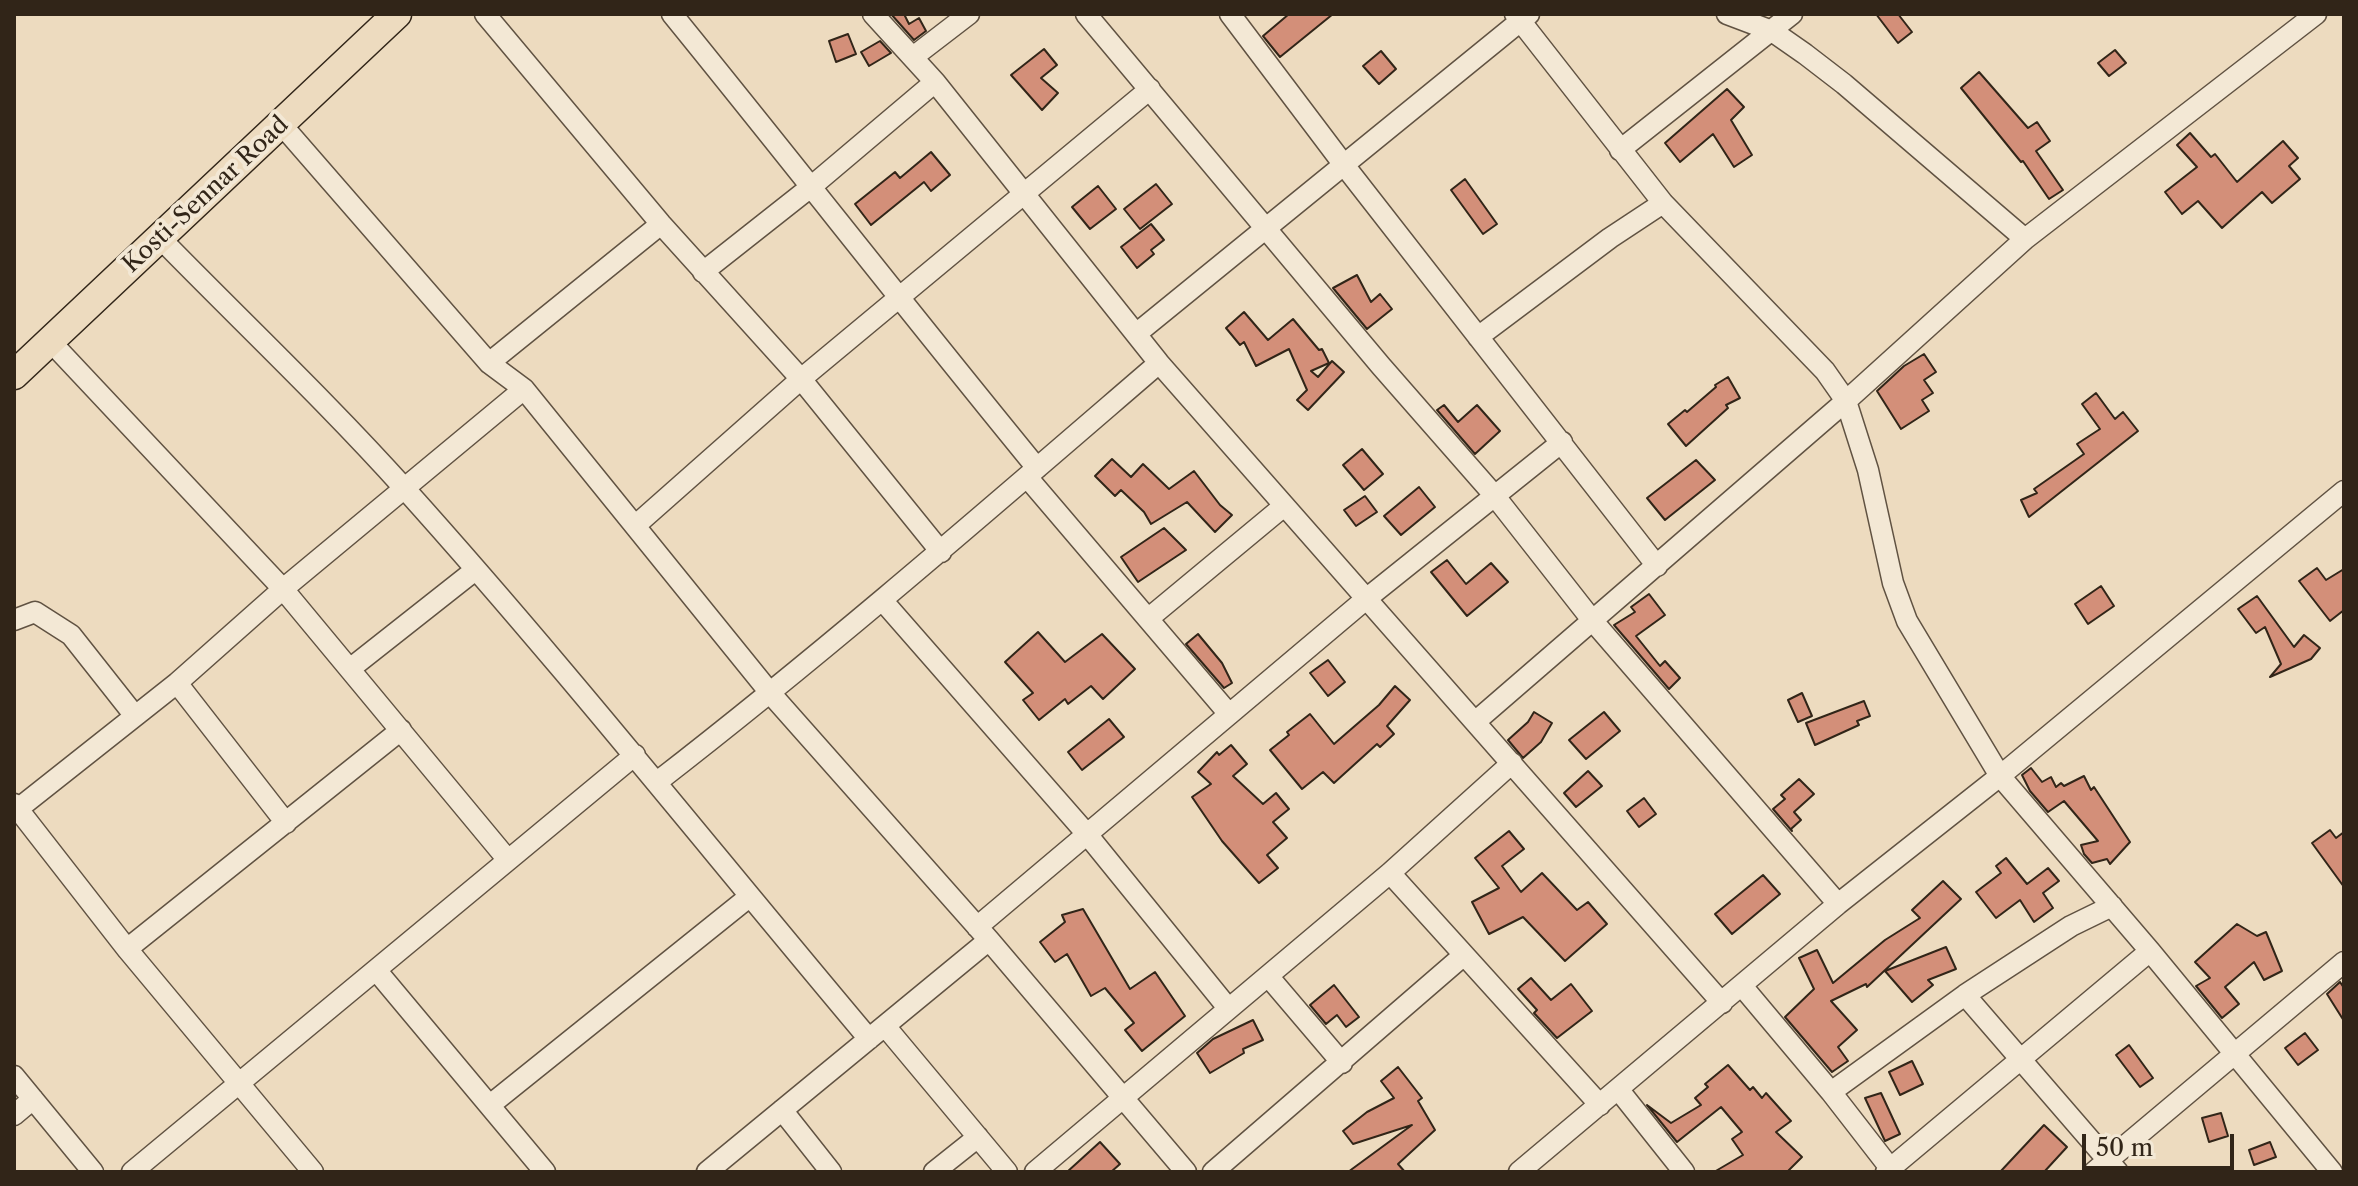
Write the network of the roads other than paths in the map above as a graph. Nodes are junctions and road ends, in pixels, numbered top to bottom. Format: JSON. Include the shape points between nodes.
{"nodes":[{"id":1,"x":397,"y":14,"type":"edge"},
{"id":2,"x":485,"y":14,"type":"edge"},
{"id":3,"x":672,"y":14,"type":"edge"},
{"id":4,"x":873,"y":14,"type":"edge"},
{"id":5,"x":969,"y":14,"type":"edge"},
{"id":6,"x":1086,"y":14,"type":"edge"},
{"id":7,"x":1230,"y":14,"type":"edge"},
{"id":8,"x":1727,"y":14,"type":"edge"},
{"id":9,"x":1792,"y":14,"type":"edge"},
{"id":10,"x":2316,"y":14,"type":"edge"},
{"id":11,"x":1522,"y":16,"type":"edge"},
{"id":12,"x":1772,"y":31,"type":"junction"},
{"id":13,"x":913,"y":57,"type":"junction"},
{"id":14,"x":935,"y":82,"type":"junction"},
{"id":15,"x":1150,"y":89,"type":"junction"},
{"id":16,"x":281,"y":124,"type":"junction"},
{"id":17,"x":1620,"y":150,"type":"junction"},
{"id":18,"x":1344,"y":165,"type":"junction"},
{"id":19,"x":812,"y":186,"type":"junction"},
{"id":20,"x":1023,"y":194,"type":"junction"},
{"id":21,"x":1663,"y":203,"type":"junction"},
{"id":22,"x":661,"y":224,"type":"junction"},
{"id":23,"x":1266,"y":227,"type":"junction"},
{"id":24,"x":160,"y":238,"type":"junction"},
{"id":25,"x":2025,"y":239,"type":"junction"},
{"id":26,"x":703,"y":272,"type":"junction"},
{"id":27,"x":898,"y":298,"type":"junction"},
{"id":28,"x":1136,"y":334,"type":"junction"},
{"id":29,"x":1478,"y":337,"type":"junction"},
{"id":30,"x":50,"y":341,"type":"junction"},
{"id":31,"x":489,"y":363,"type":"junction"},
{"id":32,"x":1159,"y":363,"type":"junction"},
{"id":33,"x":14,"y":375,"type":"edge"},
{"id":34,"x":801,"y":379,"type":"junction"},
{"id":35,"x":524,"y":389,"type":"junction"},
{"id":36,"x":1846,"y":401,"type":"junction"},
{"id":37,"x":1562,"y":442,"type":"junction"},
{"id":38,"x":1032,"y":472,"type":"junction"},
{"id":39,"x":404,"y":488,"type":"junction"},
{"id":40,"x":2344,"y":491,"type":"edge"},
{"id":41,"x":1494,"y":495,"type":"junction"},
{"id":42,"x":1284,"y":506,"type":"junction"},
{"id":43,"x":636,"y":525,"type":"junction"},
{"id":44,"x":941,"y":552,"type":"junction"},
{"id":45,"x":1657,"y":566,"type":"junction"},
{"id":46,"x":474,"y":571,"type":"junction"},
{"id":47,"x":283,"y":589,"type":"junction"},
{"id":48,"x":1366,"y":599,"type":"junction"},
{"id":49,"x":882,"y":600,"type":"junction"},
{"id":50,"x":1149,"y":618,"type":"junction"},
{"id":51,"x":14,"y":620,"type":"edge"},
{"id":52,"x":1592,"y":620,"type":"junction"},
{"id":53,"x":351,"y":668,"type":"junction"},
{"id":54,"x":177,"y":683,"type":"junction"},
{"id":55,"x":771,"y":694,"type":"junction"},
{"id":56,"x":1229,"y":714,"type":"junction"},
{"id":57,"x":135,"y":716,"type":"junction"},
{"id":58,"x":1475,"y":722,"type":"junction"},
{"id":59,"x":401,"y":730,"type":"junction"},
{"id":60,"x":635,"y":755,"type":"junction"},
{"id":61,"x":1512,"y":763,"type":"junction"},
{"id":62,"x":2000,"y":776,"type":"junction"},
{"id":63,"x":657,"y":782,"type":"junction"},
{"id":64,"x":15,"y":809,"type":"edge"},
{"id":65,"x":286,"y":823,"type":"junction"},
{"id":66,"x":1086,"y":833,"type":"junction"},
{"id":67,"x":508,"y":860,"type":"junction"},
{"id":68,"x":1390,"y":873,"type":"junction"},
{"id":69,"x":749,"y":897,"type":"junction"},
{"id":70,"x":1838,"y":904,"type":"junction"},
{"id":71,"x":2112,"y":906,"type":"junction"},
{"id":72,"x":983,"y":934,"type":"junction"},
{"id":73,"x":127,"y":949,"type":"junction"},
{"id":74,"x":2150,"y":951,"type":"junction"},
{"id":75,"x":1464,"y":955,"type":"junction"},
{"id":76,"x":2344,"y":962,"type":"edge"},
{"id":77,"x":376,"y":970,"type":"junction"},
{"id":78,"x":1268,"y":976,"type":"junction"},
{"id":79,"x":1742,"y":986,"type":"junction"},
{"id":80,"x":1965,"y":995,"type":"junction"},
{"id":81,"x":1722,"y":1003,"type":"junction"},
{"id":82,"x":1228,"y":1008,"type":"junction"},
{"id":83,"x":877,"y":1032,"type":"junction"},
{"id":84,"x":2234,"y":1054,"type":"junction"},
{"id":85,"x":2021,"y":1059,"type":"junction"},
{"id":86,"x":1342,"y":1063,"type":"junction"},
{"id":87,"x":14,"y":1076,"type":"edge"},
{"id":88,"x":240,"y":1084,"type":"junction"},
{"id":89,"x":1618,"y":1089,"type":"junction"},
{"id":90,"x":1831,"y":1092,"type":"junction"},
{"id":91,"x":1121,"y":1097,"type":"junction"},
{"id":92,"x":33,"y":1099,"type":"junction"},
{"id":93,"x":490,"y":1105,"type":"junction"},
{"id":94,"x":1600,"y":1105,"type":"junction"},
{"id":95,"x":782,"y":1110,"type":"junction"},
{"id":96,"x":14,"y":1115,"type":"edge"},
{"id":97,"x":978,"y":1137,"type":"junction"},
{"id":98,"x":2107,"y":1168,"type":"edge"},
{"id":99,"x":1888,"y":1170,"type":"edge"},
{"id":100,"x":93,"y":1172,"type":"edge"},
{"id":101,"x":132,"y":1172,"type":"edge"},
{"id":102,"x":313,"y":1172,"type":"edge"},
{"id":103,"x":545,"y":1172,"type":"edge"},
{"id":104,"x":707,"y":1172,"type":"edge"},
{"id":105,"x":831,"y":1172,"type":"edge"},
{"id":106,"x":934,"y":1172,"type":"edge"},
{"id":107,"x":1007,"y":1172,"type":"edge"},
{"id":108,"x":1035,"y":1172,"type":"edge"},
{"id":109,"x":1186,"y":1172,"type":"edge"},
{"id":110,"x":1213,"y":1172,"type":"edge"},
{"id":111,"x":1519,"y":1172,"type":"edge"},
{"id":112,"x":1684,"y":1172,"type":"edge"},
{"id":113,"x":2332,"y":1172,"type":"edge"}],
"edges":[{"from":1,"to":16,"type":"highway","name":"Kosti-Sennar Road"},
{"from":2,"to":22,"type":"street"},
{"from":3,"to":19,"type":"street"},
{"from":4,"to":13,"type":"street"},
{"from":5,"to":13,"type":"street"},
{"from":6,"to":15,"type":"street"},
{"from":7,"to":18,"type":"street"},
{"from":8,"to":12,"type":"street"},
{"from":9,"to":12,"type":"street"},
{"from":10,"to":25,"type":"street"},
{"from":11,"to":17,"type":"street"},
{"from":11,"to":18,"type":"street"},
{"from":12,"to":17,"type":"street"},
{"from":12,"to":25,"type":"street","via":[[1844,84]]},
{"from":13,"to":14,"type":"street"},
{"from":14,"to":19,"type":"street"},
{"from":14,"to":20,"type":"street"},
{"from":15,"to":20,"type":"street"},
{"from":15,"to":23,"type":"street"},
{"from":16,"to":24,"type":"highway","name":"Kosti-Sennar Road"},
{"from":16,"to":31,"type":"street"},
{"from":17,"to":21,"type":"street"},
{"from":18,"to":23,"type":"street"},
{"from":18,"to":29,"type":"street"},
{"from":19,"to":26,"type":"street"},
{"from":19,"to":27,"type":"street"},
{"from":20,"to":27,"type":"street"},
{"from":20,"to":28,"type":"street"},
{"from":21,"to":29,"type":"street"},
{"from":21,"to":36,"type":"street","via":[[1825,371]]},
{"from":22,"to":26,"type":"street"},
{"from":22,"to":31,"type":"street"},
{"from":23,"to":28,"type":"street"},
{"from":23,"to":41,"type":"street"},
{"from":24,"to":30,"type":"highway","name":"Kosti-Sennar Road"},
{"from":24,"to":39,"type":"street"},
{"from":25,"to":36,"type":"street"},
{"from":26,"to":34,"type":"street"},
{"from":27,"to":34,"type":"street"},
{"from":27,"to":38,"type":"street"},
{"from":28,"to":32,"type":"street"},
{"from":29,"to":37,"type":"street"},
{"from":30,"to":33,"type":"highway","name":"Kosti-Sennar Road"},
{"from":30,"to":47,"type":"street"},
{"from":31,"to":35,"type":"street"},
{"from":32,"to":38,"type":"street"},
{"from":32,"to":42,"type":"street"},
{"from":34,"to":43,"type":"street"},
{"from":34,"to":44,"type":"street"},
{"from":35,"to":39,"type":"street"},
{"from":35,"to":43,"type":"street"},
{"from":36,"to":45,"type":"street"},
{"from":36,"to":62,"type":"street","via":[[1907,621]]},
{"from":37,"to":41,"type":"street"},
{"from":37,"to":45,"type":"street"},
{"from":38,"to":44,"type":"street"},
{"from":38,"to":50,"type":"street"},
{"from":39,"to":46,"type":"street"},
{"from":39,"to":47,"type":"street"},
{"from":40,"to":62,"type":"street"},
{"from":41,"to":48,"type":"street"},
{"from":41,"to":52,"type":"street"},
{"from":42,"to":48,"type":"street"},
{"from":42,"to":50,"type":"street"},
{"from":43,"to":55,"type":"street"},
{"from":44,"to":49,"type":"street"},
{"from":45,"to":52,"type":"street"},
{"from":46,"to":53,"type":"street"},
{"from":46,"to":60,"type":"street"},
{"from":47,"to":53,"type":"street"},
{"from":47,"to":54,"type":"street"},
{"from":48,"to":56,"type":"street"},
{"from":48,"to":58,"type":"street"},
{"from":49,"to":55,"type":"street"},
{"from":49,"to":66,"type":"street"},
{"from":50,"to":56,"type":"street"},
{"from":51,"to":57,"type":"street","via":[[35,612],[71,635]]},
{"from":52,"to":58,"type":"street"},
{"from":52,"to":70,"type":"street"},
{"from":53,"to":59,"type":"street"},
{"from":54,"to":57,"type":"street"},
{"from":54,"to":65,"type":"street"},
{"from":55,"to":63,"type":"street"},
{"from":55,"to":72,"type":"street"},
{"from":56,"to":66,"type":"street"},
{"from":57,"to":64,"type":"street"},
{"from":58,"to":61,"type":"street"},
{"from":59,"to":65,"type":"street"},
{"from":59,"to":67,"type":"street"},
{"from":60,"to":63,"type":"street"},
{"from":60,"to":67,"type":"street"},
{"from":61,"to":68,"type":"street"},
{"from":61,"to":81,"type":"street"},
{"from":62,"to":70,"type":"street"},
{"from":62,"to":71,"type":"street"},
{"from":63,"to":69,"type":"street"},
{"from":64,"to":73,"type":"street"},
{"from":65,"to":73,"type":"street"},
{"from":66,"to":72,"type":"street"},
{"from":66,"to":82,"type":"street"},
{"from":67,"to":77,"type":"street"},
{"from":68,"to":75,"type":"street"},
{"from":68,"to":78,"type":"street"},
{"from":69,"to":83,"type":"street"},
{"from":69,"to":93,"type":"street"},
{"from":70,"to":79,"type":"street"},
{"from":71,"to":74,"type":"street"},
{"from":71,"to":80,"type":"street","via":[[2071,926]]},
{"from":72,"to":83,"type":"street"},
{"from":72,"to":91,"type":"street"},
{"from":73,"to":88,"type":"street"},
{"from":74,"to":84,"type":"street"},
{"from":74,"to":85,"type":"street"},
{"from":75,"to":86,"type":"street"},
{"from":75,"to":94,"type":"street"},
{"from":76,"to":84,"type":"street"},
{"from":77,"to":88,"type":"street"},
{"from":77,"to":93,"type":"street"},
{"from":78,"to":82,"type":"street"},
{"from":78,"to":86,"type":"street"},
{"from":79,"to":81,"type":"street"},
{"from":79,"to":90,"type":"street"},
{"from":80,"to":85,"type":"street"},
{"from":80,"to":90,"type":"street"},
{"from":81,"to":89,"type":"street"},
{"from":82,"to":91,"type":"street"},
{"from":83,"to":95,"type":"street"},
{"from":83,"to":97,"type":"street"},
{"from":84,"to":98,"type":"street"},
{"from":84,"to":113,"type":"street"},
{"from":85,"to":98,"type":"street"},
{"from":85,"to":99,"type":"street"},
{"from":86,"to":110,"type":"street"},
{"from":87,"to":92,"type":"street"},
{"from":88,"to":101,"type":"street"},
{"from":88,"to":102,"type":"street"},
{"from":89,"to":94,"type":"street"},
{"from":89,"to":112,"type":"street"},
{"from":90,"to":99,"type":"street"},
{"from":91,"to":108,"type":"street"},
{"from":91,"to":109,"type":"street"},
{"from":92,"to":96,"type":"street"},
{"from":92,"to":100,"type":"street"},
{"from":93,"to":103,"type":"street"},
{"from":94,"to":111,"type":"street"},
{"from":95,"to":104,"type":"street"},
{"from":95,"to":105,"type":"street"},
{"from":97,"to":106,"type":"street"},
{"from":97,"to":107,"type":"street"}]}
